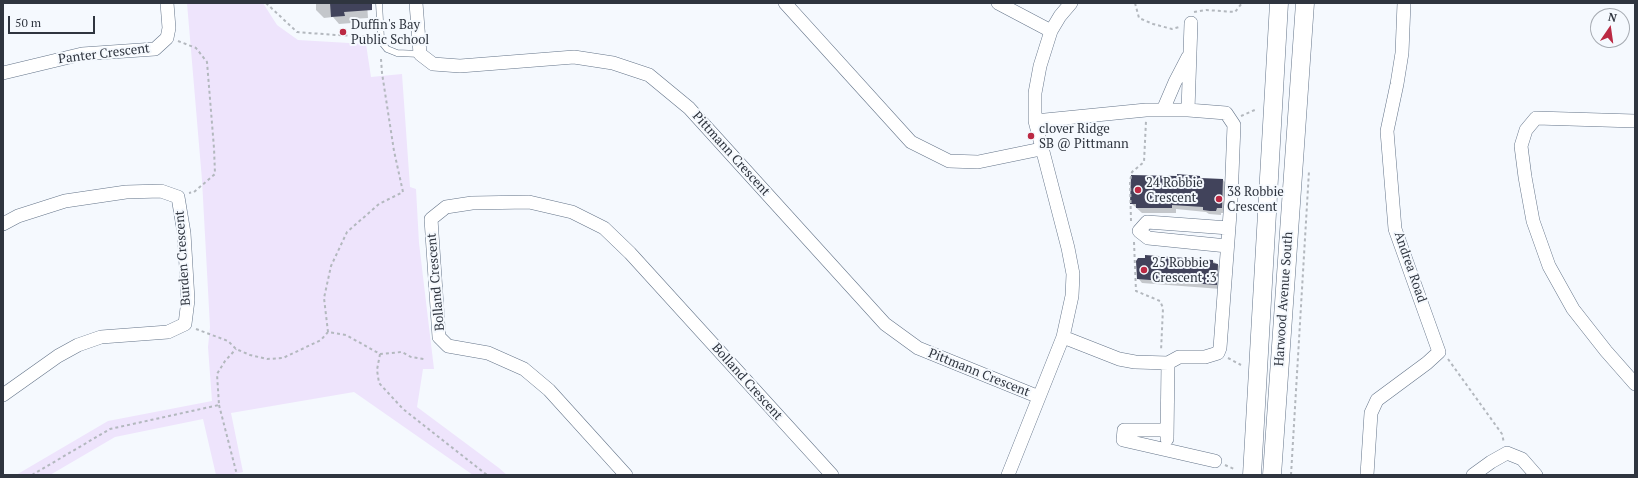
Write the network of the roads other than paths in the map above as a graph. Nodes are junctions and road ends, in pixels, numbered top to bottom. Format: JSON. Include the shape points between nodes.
{"nodes":[{"id":1,"x":167,"y":3,"type":"edge"},
{"id":2,"x":379,"y":3,"type":"edge"},
{"id":3,"x":416,"y":3,"type":"edge"},
{"id":4,"x":785,"y":3,"type":"edge"},
{"id":5,"x":998,"y":3,"type":"edge"},
{"id":6,"x":1071,"y":3,"type":"edge"},
{"id":7,"x":1279,"y":3,"type":"edge"},
{"id":8,"x":1305,"y":3,"type":"edge"},
{"id":9,"x":1404,"y":3,"type":"edge"},
{"id":10,"x":1191,"y":23,"type":"road end"},
{"id":11,"x":1051,"y":31,"type":"junction"},
{"id":12,"x":420,"y":54,"type":"junction"},
{"id":13,"x":1189,"y":56,"type":"junction"},
{"id":14,"x":3,"y":72,"type":"edge"},
{"id":15,"x":1164,"y":110,"type":"junction"},
{"id":16,"x":1188,"y":110,"type":"junction"},
{"id":17,"x":1035,"y":121,"type":"junction"},
{"id":18,"x":1635,"y":121,"type":"edge"},
{"id":19,"x":1041,"y":149,"type":"junction"},
{"id":20,"x":3,"y":224,"type":"edge"},
{"id":21,"x":1229,"y":228,"type":"junction"},
{"id":22,"x":1227,"y":246,"type":"junction"},
{"id":23,"x":1063,"y":337,"type":"junction"},
{"id":24,"x":1168,"y":363,"type":"junction"},
{"id":25,"x":1635,"y":384,"type":"edge"},
{"id":26,"x":3,"y":395,"type":"edge"},
{"id":27,"x":1039,"y":397,"type":"junction"},
{"id":28,"x":1167,"y":430,"type":"junction"},
{"id":29,"x":1166,"y":449,"type":"junction"},
{"id":30,"x":1215,"y":461,"type":"dead end"},
{"id":31,"x":626,"y":475,"type":"edge"},
{"id":32,"x":832,"y":475,"type":"edge"},
{"id":33,"x":1008,"y":475,"type":"edge"},
{"id":34,"x":1252,"y":475,"type":"edge"},
{"id":35,"x":1272,"y":475,"type":"edge"},
{"id":36,"x":1367,"y":475,"type":"edge"},
{"id":37,"x":1473,"y":475,"type":"edge"},
{"id":38,"x":1536,"y":475,"type":"edge"}],
"edges":[{"from":1,"to":14,"type":"street","name":"Panter Crescent","via":[[167,38],[155,49],[82,54]]},
{"from":2,"to":12,"type":"lane","via":[[381,39],[387,49],[397,53]]},
{"from":3,"to":12,"type":"street"},
{"from":4,"to":19,"type":"street","via":[[911,142],[949,161],[978,162]]},
{"from":5,"to":11,"type":"street"},
{"from":6,"to":11,"type":"street"},
{"from":7,"to":34,"type":"main road","name":"Harwood Avenue South"},
{"from":8,"to":35,"type":"main road","name":"Harwood Avenue South"},
{"from":9,"to":36,"type":"street","name":"Andrea Road","via":[[1402,53],[1387,131],[1395,229],[1440,352],[1377,400],[1371,413]]},
{"from":10,"to":13,"type":"street"},
{"from":11,"to":17,"type":"street","via":[[1035,93]]},
{"from":12,"to":27,"type":"street","name":"Pittmann Crescent","via":[[433,64],[460,66],[574,57],[613,62],[649,75],[689,108],[885,324],[918,348]]},
{"from":13,"to":15,"type":"street"},
{"from":13,"to":16,"type":"street"},
{"from":15,"to":16,"type":"street"},
{"from":15,"to":17,"type":"street"},
{"from":16,"to":21,"type":"street","via":[[1226,113],[1234,125]]},
{"from":17,"to":19,"type":"street"},
{"from":18,"to":25,"type":"street","via":[[1536,118],[1526,130],[1521,146],[1533,221],[1549,266],[1573,309]]},
{"from":19,"to":23,"type":"street","via":[[1073,274],[1072,296]]},
{"from":20,"to":26,"type":"street","name":"Burden Crescent","via":[[18,216],[72,200],[126,192],[161,191],[178,197],[184,233],[188,300],[185,324],[168,332],[101,337],[78,345]]},
{"from":21,"to":22,"type":"street"},
{"from":21,"to":22,"type":"street","via":[[1147,222],[1139,231],[1148,238]]},
{"from":22,"to":24,"type":"street","via":[[1218,353],[1205,357],[1179,357]]},
{"from":23,"to":24,"type":"street","via":[[1119,359]]},
{"from":23,"to":27,"type":"street"},
{"from":24,"to":28,"type":"street"},
{"from":27,"to":33,"type":"street"},
{"from":28,"to":29,"type":"street"},
{"from":28,"to":29,"type":"street","via":[[1124,430],[1123,440]]},
{"from":29,"to":30,"type":"street"},
{"from":31,"to":32,"type":"street","name":"Bolland Crescent","via":[[549,390],[524,369],[488,353],[448,346],[439,337],[431,219],[446,206],[529,202],[572,212],[604,228],[630,252]]},
{"from":37,"to":38,"type":"street","via":[[1507,453],[1522,460]]}]}
